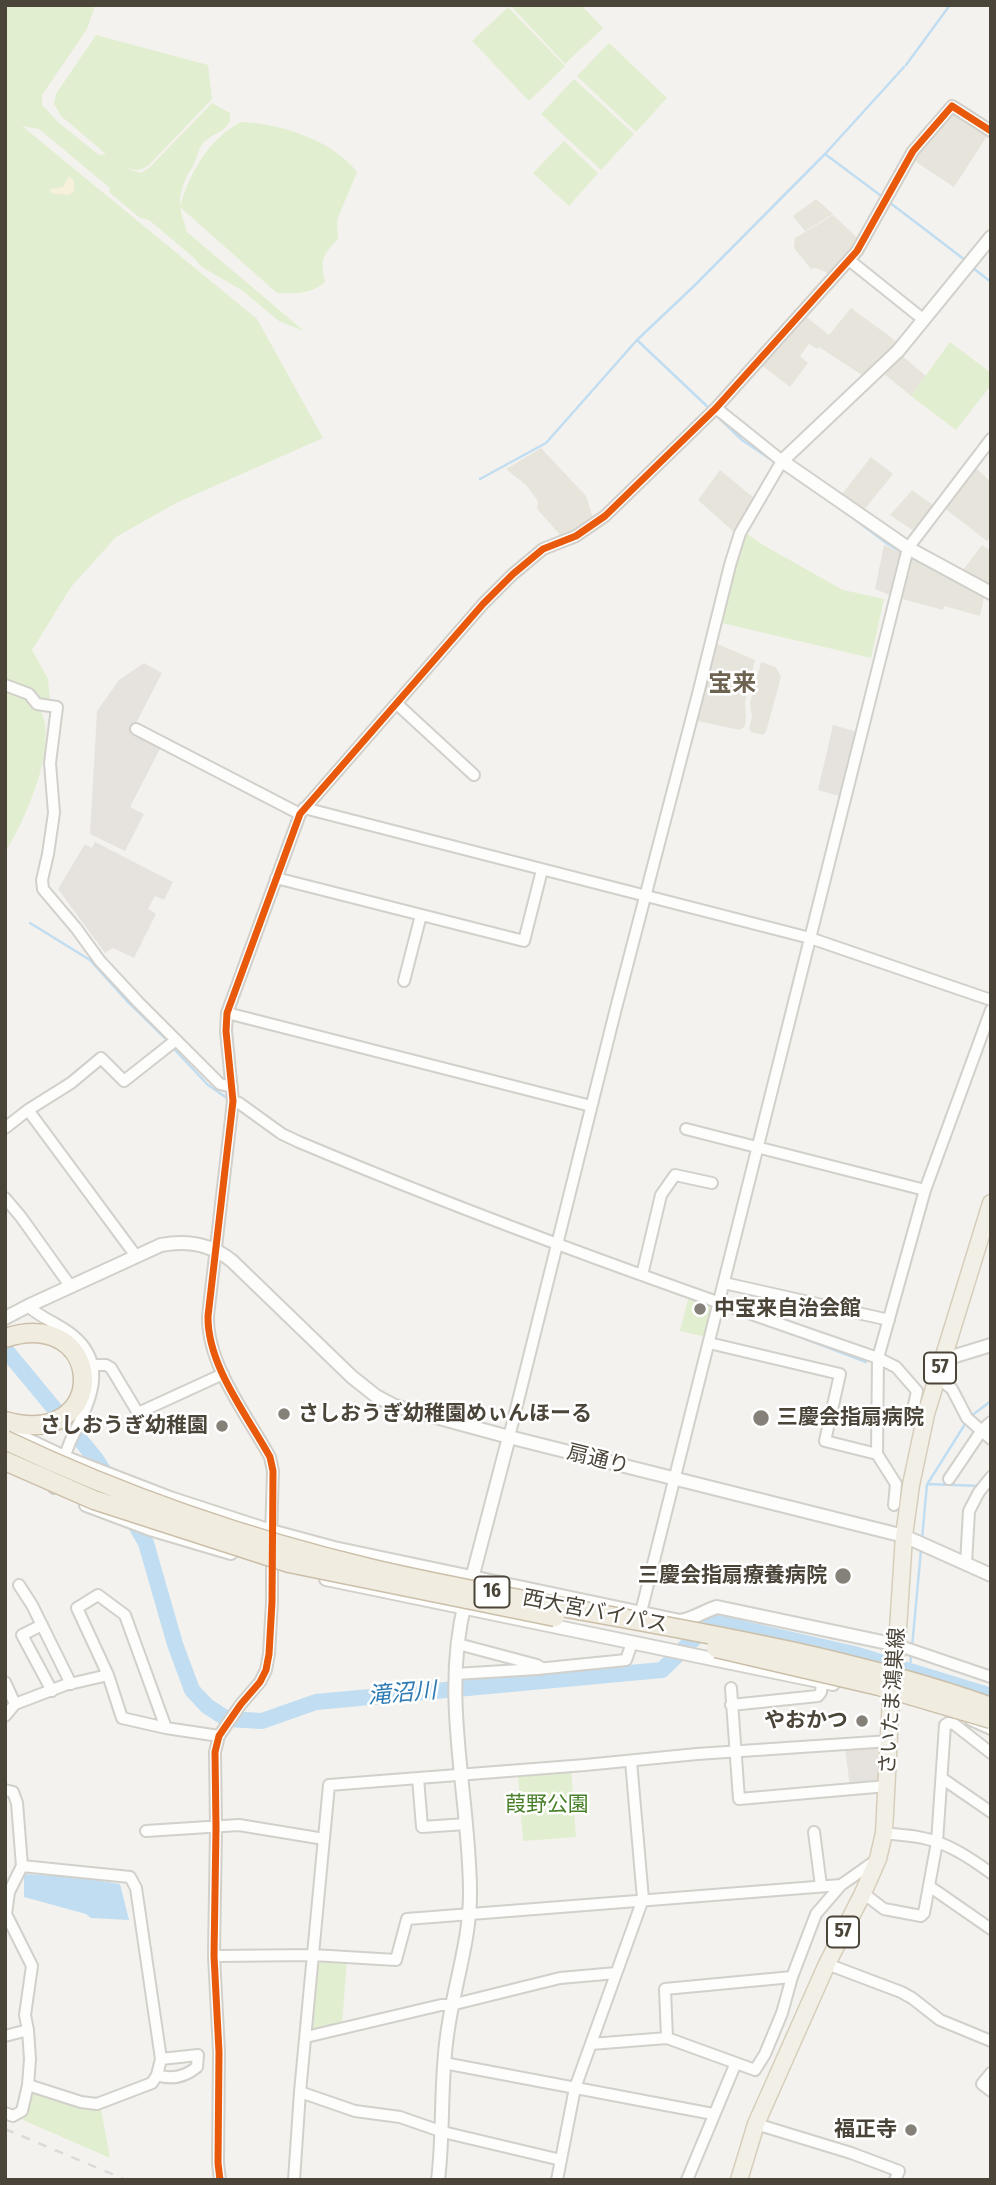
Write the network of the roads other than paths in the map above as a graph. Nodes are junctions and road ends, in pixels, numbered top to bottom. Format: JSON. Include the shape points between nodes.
{"nodes":[{"id":1,"x":991,"y":131,"type":"edge"},
{"id":2,"x":991,"y":237,"type":"edge"},
{"id":3,"x":849,"y":260,"type":"junction"},
{"id":4,"x":924,"y":320,"type":"junction"},
{"id":5,"x":716,"y":408,"type":"junction"},
{"id":6,"x":991,"y":439,"type":"edge"},
{"id":7,"x":782,"y":461,"type":"junction"},
{"id":8,"x":908,"y":548,"type":"junction"},
{"id":9,"x":991,"y":593,"type":"edge"},
{"id":10,"x":5,"y":685,"type":"edge"},
{"id":11,"x":397,"y":704,"type":"junction"},
{"id":12,"x":136,"y":729,"type":"dead end"},
{"id":13,"x":474,"y":775,"type":"dead end"},
{"id":14,"x":302,"y":811,"type":"junction"},
{"id":15,"x":542,"y":870,"type":"junction"},
{"id":16,"x":276,"y":878,"type":"junction"},
{"id":17,"x":645,"y":896,"type":"junction"},
{"id":18,"x":421,"y":915,"type":"junction"},
{"id":19,"x":810,"y":938,"type":"junction"},
{"id":20,"x":404,"y":981,"type":"dead end"},
{"id":21,"x":991,"y":1000,"type":"edge"},
{"id":22,"x":991,"y":1010,"type":"edge"},
{"id":23,"x":227,"y":1013,"type":"junction"},
{"id":24,"x":176,"y":1040,"type":"junction"},
{"id":25,"x":232,"y":1087,"type":"junction"},
{"id":26,"x":233,"y":1101,"type":"junction"},
{"id":27,"x":591,"y":1107,"type":"junction"},
{"id":28,"x":27,"y":1110,"type":"junction"},
{"id":29,"x":5,"y":1128,"type":"edge"},
{"id":30,"x":686,"y":1129,"type":"dead end"},
{"id":31,"x":756,"y":1146,"type":"junction"},
{"id":32,"x":712,"y":1183,"type":"dead end"},
{"id":33,"x":925,"y":1190,"type":"junction"},
{"id":34,"x":5,"y":1198,"type":"edge"},
{"id":35,"x":991,"y":1203,"type":"edge"},
{"id":36,"x":557,"y":1245,"type":"junction"},
{"id":37,"x":216,"y":1250,"type":"junction"},
{"id":38,"x":136,"y":1256,"type":"junction"},
{"id":39,"x":642,"y":1275,"type":"junction"},
{"id":40,"x":724,"y":1283,"type":"junction"},
{"id":41,"x":71,"y":1287,"type":"junction"},
{"id":42,"x":720,"y":1303,"type":"junction"},
{"id":43,"x":28,"y":1306,"type":"junction"},
{"id":44,"x":8,"y":1314,"type":"edge"},
{"id":45,"x":889,"y":1320,"type":"junction"},
{"id":46,"x":5,"y":1338,"type":"edge"},
{"id":47,"x":709,"y":1343,"type":"junction"},
{"id":48,"x":991,"y":1345,"type":"edge"},
{"id":49,"x":878,"y":1357,"type":"junction"},
{"id":50,"x":942,"y":1360,"type":"junction"},
{"id":51,"x":93,"y":1365,"type":"junction"},
{"id":52,"x":223,"y":1374,"type":"junction"},
{"id":53,"x":937,"y":1377,"type":"junction"},
{"id":54,"x":926,"y":1414,"type":"junction"},
{"id":55,"x":5,"y":1422,"type":"edge"},
{"id":56,"x":991,"y":1422,"type":"edge"},
{"id":57,"x":5,"y":1429,"type":"edge"},
{"id":58,"x":986,"y":1434,"type":"edge"},
{"id":59,"x":509,"y":1437,"type":"junction"},
{"id":60,"x":5,"y":1440,"type":"edge"},
{"id":61,"x":66,"y":1452,"type":"junction"},
{"id":62,"x":877,"y":1454,"type":"junction"},
{"id":63,"x":5,"y":1461,"type":"edge"},
{"id":64,"x":5,"y":1469,"type":"edge"},
{"id":65,"x":991,"y":1477,"type":"edge"},
{"id":66,"x":673,"y":1479,"type":"junction"},
{"id":67,"x":949,"y":1479,"type":"dead end"},
{"id":68,"x":53,"y":1491,"type":"junction"},
{"id":69,"x":894,"y":1506,"type":"dead end"},
{"id":70,"x":271,"y":1531,"type":"junction"},
{"id":71,"x":904,"y":1536,"type":"junction"},
{"id":72,"x":965,"y":1564,"type":"junction"},
{"id":73,"x":272,"y":1566,"type":"junction"},
{"id":74,"x":991,"y":1576,"type":"edge"},
{"id":75,"x":472,"y":1578,"type":"junction"},
{"id":76,"x":19,"y":1585,"type":"dead end"},
{"id":77,"x":464,"y":1608,"type":"junction"},
{"id":78,"x":641,"y":1612,"type":"junction"},
{"id":79,"x":42,"y":1625,"type":"junction"},
{"id":80,"x":632,"y":1643,"type":"junction"},
{"id":81,"x":458,"y":1644,"type":"junction"},
{"id":82,"x":897,"y":1648,"type":"junction"},
{"id":83,"x":542,"y":1669,"type":"junction"},
{"id":84,"x":108,"y":1675,"type":"junction"},
{"id":85,"x":455,"y":1677,"type":"junction"},
{"id":86,"x":991,"y":1677,"type":"edge"},
{"id":87,"x":5,"y":1682,"type":"edge"},
{"id":88,"x":822,"y":1682,"type":"junction"},
{"id":89,"x":71,"y":1684,"type":"junction"},
{"id":90,"x":731,"y":1688,"type":"dead end"},
{"id":91,"x":52,"y":1691,"type":"junction"},
{"id":92,"x":891,"y":1697,"type":"junction"},
{"id":93,"x":15,"y":1704,"type":"junction"},
{"id":94,"x":731,"y":1705,"type":"junction"},
{"id":95,"x":991,"y":1707,"type":"edge"},
{"id":96,"x":5,"y":1716,"type":"edge"},
{"id":97,"x":991,"y":1719,"type":"edge"},
{"id":98,"x":166,"y":1728,"type":"junction"},
{"id":99,"x":991,"y":1729,"type":"edge"},
{"id":100,"x":221,"y":1733,"type":"junction"},
{"id":101,"x":890,"y":1741,"type":"junction"},
{"id":102,"x":736,"y":1752,"type":"junction"},
{"id":103,"x":991,"y":1753,"type":"edge"},
{"id":104,"x":631,"y":1761,"type":"junction"},
{"id":105,"x":462,"y":1774,"type":"junction"},
{"id":106,"x":418,"y":1778,"type":"junction"},
{"id":107,"x":943,"y":1779,"type":"junction"},
{"id":108,"x":887,"y":1786,"type":"junction"},
{"id":109,"x":5,"y":1790,"type":"edge"},
{"id":110,"x":991,"y":1812,"type":"edge"},
{"id":111,"x":466,"y":1824,"type":"junction"},
{"id":112,"x":216,"y":1828,"type":"junction"},
{"id":113,"x":146,"y":1831,"type":"dead end"},
{"id":114,"x":814,"y":1832,"type":"dead end"},
{"id":115,"x":884,"y":1833,"type":"junction"},
{"id":116,"x":324,"y":1839,"type":"junction"},
{"id":117,"x":937,"y":1842,"type":"junction"},
{"id":118,"x":878,"y":1859,"type":"junction"},
{"id":119,"x":22,"y":1866,"type":"junction"},
{"id":120,"x":991,"y":1873,"type":"edge"},
{"id":121,"x":841,"y":1885,"type":"junction"},
{"id":122,"x":821,"y":1886,"type":"junction"},
{"id":123,"x":929,"y":1886,"type":"junction"},
{"id":124,"x":863,"y":1893,"type":"junction"},
{"id":125,"x":643,"y":1899,"type":"junction"},
{"id":126,"x":470,"y":1915,"type":"junction"},
{"id":127,"x":991,"y":1930,"type":"edge"},
{"id":128,"x":313,"y":1955,"type":"junction"},
{"id":129,"x":214,"y":1956,"type":"junction"},
{"id":130,"x":827,"y":1964,"type":"junction"},
{"id":131,"x":616,"y":1973,"type":"junction"},
{"id":132,"x":792,"y":1977,"type":"junction"},
{"id":133,"x":451,"y":2005,"type":"junction"},
{"id":134,"x":28,"y":2030,"type":"junction"},
{"id":135,"x":5,"y":2036,"type":"edge"},
{"id":136,"x":306,"y":2036,"type":"junction"},
{"id":137,"x":667,"y":2038,"type":"junction"},
{"id":138,"x":991,"y":2041,"type":"edge"},
{"id":139,"x":591,"y":2044,"type":"junction"},
{"id":140,"x":219,"y":2052,"type":"junction"},
{"id":141,"x":198,"y":2055,"type":"junction"},
{"id":142,"x":161,"y":2059,"type":"junction"},
{"id":143,"x":444,"y":2063,"type":"junction"},
{"id":144,"x":735,"y":2065,"type":"junction"},
{"id":145,"x":991,"y":2073,"type":"edge"},
{"id":146,"x":157,"y":2075,"type":"junction"},
{"id":147,"x":28,"y":2085,"type":"junction"},
{"id":148,"x":575,"y":2088,"type":"junction"},
{"id":149,"x":991,"y":2091,"type":"edge"},
{"id":150,"x":300,"y":2092,"type":"junction"},
{"id":151,"x":5,"y":2113,"type":"edge"},
{"id":152,"x":713,"y":2114,"type":"junction"},
{"id":153,"x":756,"y":2124,"type":"junction"},
{"id":154,"x":443,"y":2132,"type":"junction"},
{"id":155,"x":561,"y":2160,"type":"junction"},
{"id":156,"x":220,"y":2180,"type":"edge"},
{"id":157,"x":294,"y":2180,"type":"edge"},
{"id":158,"x":438,"y":2180,"type":"edge"},
{"id":159,"x":557,"y":2180,"type":"edge"},
{"id":160,"x":687,"y":2180,"type":"edge"},
{"id":161,"x":739,"y":2180,"type":"edge"},
{"id":162,"x":895,"y":2180,"type":"edge"}],
"edges":[{"from":1,"to":3,"type":"street","via":[[952,106],[913,152]]},
{"from":2,"to":4,"type":"street"},
{"from":3,"to":4,"type":"street"},
{"from":3,"to":5,"type":"street"},
{"from":4,"to":7,"type":"street","via":[[898,351]]},
{"from":5,"to":7,"type":"street"},
{"from":5,"to":11,"type":"street","via":[[605,516],[576,536],[542,549],[513,574]]},
{"from":6,"to":8,"type":"street"},
{"from":7,"to":8,"type":"street"},
{"from":7,"to":17,"type":"street","via":[[740,533]]},
{"from":8,"to":9,"type":"street"},
{"from":8,"to":19,"type":"street"},
{"from":10,"to":24,"type":"street","via":[[29,694],[37,704],[57,707],[50,763],[54,813],[43,889],[100,961]]},
{"from":11,"to":13,"type":"street"},
{"from":11,"to":14,"type":"street"},
{"from":12,"to":14,"type":"street"},
{"from":14,"to":15,"type":"street"},
{"from":14,"to":16,"type":"street"},
{"from":15,"to":17,"type":"street"},
{"from":15,"to":18,"type":"street","via":[[524,941]]},
{"from":16,"to":18,"type":"street"},
{"from":16,"to":23,"type":"street"},
{"from":17,"to":19,"type":"street"},
{"from":17,"to":27,"type":"street"},
{"from":18,"to":20,"type":"street"},
{"from":19,"to":21,"type":"street"},
{"from":19,"to":31,"type":"street"},
{"from":22,"to":33,"type":"street"},
{"from":23,"to":25,"type":"street"},
{"from":23,"to":27,"type":"street"},
{"from":24,"to":25,"type":"street","via":[[220,1084]]},
{"from":24,"to":28,"type":"street","via":[[124,1081],[101,1058]]},
{"from":25,"to":26,"type":"street"},
{"from":26,"to":36,"type":"street","via":[[299,1142]]},
{"from":26,"to":37,"type":"street"},
{"from":27,"to":36,"type":"street"},
{"from":28,"to":29,"type":"street"},
{"from":28,"to":38,"type":"street"},
{"from":30,"to":31,"type":"street"},
{"from":31,"to":33,"type":"street"},
{"from":31,"to":40,"type":"street"},
{"from":32,"to":39,"type":"street","via":[[676,1175],[661,1195]]},
{"from":33,"to":45,"type":"street"},
{"from":34,"to":41,"type":"street"},
{"from":35,"to":50,"type":"main road","name":"さいたま鴻巣線","number":"57"},
{"from":36,"to":39,"type":"street"},
{"from":36,"to":59,"type":"street"},
{"from":37,"to":38,"type":"street","via":[[174,1242]]},
{"from":37,"to":52,"type":"street","via":[[208,1331]]},
{"from":37,"to":59,"type":"street","name":"扇通り","via":[[376,1396],[396,1406]]},
{"from":38,"to":41,"type":"street"},
{"from":39,"to":42,"type":"street"},
{"from":40,"to":42,"type":"street"},
{"from":40,"to":45,"type":"street"},
{"from":41,"to":43,"type":"street"},
{"from":42,"to":47,"type":"street"},
{"from":42,"to":49,"type":"street"},
{"from":43,"to":44,"type":"street"},
{"from":43,"to":51,"type":"street","via":[[79,1340]]},
{"from":45,"to":49,"type":"street"},
{"from":46,"to":55,"type":"highway","via":[[37,1334],[63,1341],[82,1364],[84,1379],[78,1402],[61,1419],[30,1426]]},
{"from":47,"to":62,"type":"street","via":[[840,1374],[825,1441]]},
{"from":47,"to":66,"type":"street"},
{"from":48,"to":50,"type":"street"},
{"from":49,"to":54,"type":"street","via":[[896,1367],[917,1391],[913,1410]]},
{"from":49,"to":62,"type":"street"},
{"from":50,"to":53,"type":"main road","name":"さいたま鴻巣線","number":"57"},
{"from":51,"to":52,"type":"street","via":[[111,1368],[138,1413]]},
{"from":51,"to":61,"type":"street","via":[[90,1399]]},
{"from":52,"to":70,"type":"street","via":[[270,1457]]},
{"from":53,"to":54,"type":"main road","name":"さいたま鴻巣線","number":"57"},
{"from":53,"to":58,"type":"street","via":[[952,1389],[967,1418]]},
{"from":54,"to":71,"type":"main road","name":"さいたま鴻巣線","number":"57"},
{"from":56,"to":58,"type":"street"},
{"from":57,"to":61,"type":"street"},
{"from":58,"to":67,"type":"street"},
{"from":59,"to":66,"type":"street","name":"扇通り"},
{"from":59,"to":75,"type":"street"},
{"from":60,"to":95,"type":"highway","name":"西大宮バイパス","number":"16","bridge":true,"via":[[117,1489],[298,1549],[373,1569],[828,1659]]},
{"from":61,"to":68,"type":"street"},
{"from":61,"to":70,"type":"street","via":[[170,1499]]},
{"from":62,"to":69,"type":"street","via":[[895,1483]]},
{"from":63,"to":97,"type":"highway","name":"西大宮バイパス","number":"16","bridge":true,"via":[[93,1500],[289,1563],[732,1651]]},
{"from":64,"to":68,"type":"street"},
{"from":65,"to":72,"type":"street","via":[[969,1511]]},
{"from":66,"to":71,"type":"street","name":"扇通り"},
{"from":66,"to":78,"type":"street"},
{"from":68,"to":73,"type":"street","via":[[150,1529]]},
{"from":70,"to":73,"type":"street"},
{"from":70,"to":75,"type":"street"},
{"from":71,"to":72,"type":"street","name":"扇通り"},
{"from":71,"to":82,"type":"main road","name":"さいたま鴻巣線","number":"57"},
{"from":72,"to":74,"type":"street","name":"扇通り"},
{"from":73,"to":77,"type":"street"},
{"from":73,"to":100,"type":"street","via":[[266,1670]]},
{"from":75,"to":77,"type":"street"},
{"from":75,"to":78,"type":"street"},
{"from":76,"to":79,"type":"street"},
{"from":77,"to":80,"type":"street"},
{"from":77,"to":81,"type":"street"},
{"from":78,"to":82,"type":"street","via":[[680,1621],[717,1607]]},
{"from":79,"to":89,"type":"street"},
{"from":79,"to":91,"type":"street","via":[[22,1635]]},
{"from":80,"to":83,"type":"street","via":[[626,1660]]},
{"from":80,"to":88,"type":"street"},
{"from":81,"to":83,"type":"street"},
{"from":81,"to":85,"type":"street"},
{"from":82,"to":86,"type":"street"},
{"from":82,"to":92,"type":"main road","name":"さいたま鴻巣線","number":"57"},
{"from":83,"to":85,"type":"street"},
{"from":84,"to":89,"type":"street"},
{"from":84,"to":98,"type":"street","via":[[122,1718]]},
{"from":84,"to":98,"type":"street","via":[[77,1608],[98,1595],[125,1615]]},
{"from":85,"to":105,"type":"street"},
{"from":87,"to":93,"type":"street"},
{"from":88,"to":92,"type":"street"},
{"from":88,"to":94,"type":"street","via":[[818,1696]]},
{"from":89,"to":91,"type":"street"},
{"from":90,"to":94,"type":"street"},
{"from":91,"to":93,"type":"street"},
{"from":92,"to":99,"type":"street","via":[[965,1716]]},
{"from":92,"to":101,"type":"main road","name":"さいたま鴻巣線","number":"57"},
{"from":93,"to":96,"type":"street"},
{"from":94,"to":102,"type":"street"},
{"from":98,"to":100,"type":"street"},
{"from":100,"to":112,"type":"street","via":[[215,1752]]},
{"from":101,"to":102,"type":"street"},
{"from":101,"to":108,"type":"main road","name":"さいたま鴻巣線","number":"57"},
{"from":102,"to":104,"type":"street"},
{"from":102,"to":108,"type":"street","via":[[739,1799]]},
{"from":103,"to":107,"type":"street","via":[[948,1723]]},
{"from":104,"to":105,"type":"street"},
{"from":104,"to":125,"type":"street"},
{"from":105,"to":106,"type":"street"},
{"from":105,"to":111,"type":"street"},
{"from":106,"to":111,"type":"street","via":[[422,1827]]},
{"from":106,"to":116,"type":"street","via":[[329,1785]]},
{"from":107,"to":110,"type":"street"},
{"from":107,"to":117,"type":"street"},
{"from":108,"to":115,"type":"main road","name":"さいたま鴻巣線","number":"57"},
{"from":109,"to":119,"type":"street","via":[[13,1792],[17,1803]]},
{"from":111,"to":126,"type":"street"},
{"from":112,"to":113,"type":"street"},
{"from":112,"to":116,"type":"street","via":[[239,1825]]},
{"from":112,"to":129,"type":"street"},
{"from":114,"to":122,"type":"street"},
{"from":115,"to":117,"type":"street"},
{"from":115,"to":118,"type":"main road","name":"さいたま鴻巣線","number":"57"},
{"from":116,"to":128,"type":"street"},
{"from":117,"to":120,"type":"street"},
{"from":117,"to":123,"type":"street"},
{"from":118,"to":121,"type":"street"},
{"from":118,"to":124,"type":"main road","name":"さいたま鴻巣線","number":"57"},
{"from":119,"to":134,"type":"street","via":[[9,1892],[6,1914],[32,1966],[25,2015]]},
{"from":119,"to":142,"type":"street","via":[[130,1877],[136,1888]]},
{"from":121,"to":122,"type":"street"},
{"from":121,"to":132,"type":"street","via":[[816,1914]]},
{"from":122,"to":125,"type":"street"},
{"from":123,"to":124,"type":"street","via":[[921,1916],[884,1909]]},
{"from":123,"to":127,"type":"street"},
{"from":124,"to":130,"type":"main road","name":"さいたま鴻巣線","number":"57"},
{"from":125,"to":126,"type":"street"},
{"from":125,"to":131,"type":"street"},
{"from":126,"to":128,"type":"street","via":[[407,1919],[396,1960]]},
{"from":126,"to":133,"type":"street"},
{"from":128,"to":129,"type":"street"},
{"from":128,"to":136,"type":"street"},
{"from":129,"to":140,"type":"street"},
{"from":130,"to":138,"type":"street","via":[[901,1992],[940,2020]]},
{"from":130,"to":153,"type":"main road","name":"さいたま鴻巣線","number":"57"},
{"from":131,"to":133,"type":"street","via":[[560,1978]]},
{"from":131,"to":139,"type":"street"},
{"from":132,"to":137,"type":"street","via":[[665,1989]]},
{"from":132,"to":144,"type":"street","via":[[782,2013],[755,2070]]},
{"from":133,"to":136,"type":"street"},
{"from":133,"to":143,"type":"street"},
{"from":134,"to":135,"type":"street"},
{"from":134,"to":147,"type":"street"},
{"from":136,"to":150,"type":"street"},
{"from":137,"to":139,"type":"street"},
{"from":137,"to":144,"type":"street"},
{"from":139,"to":148,"type":"street"},
{"from":140,"to":141,"type":"street"},
{"from":140,"to":156,"type":"street"},
{"from":141,"to":142,"type":"street"},
{"from":141,"to":146,"type":"street","via":[[197,2067],[189,2074]]},
{"from":142,"to":146,"type":"street"},
{"from":143,"to":148,"type":"street"},
{"from":143,"to":154,"type":"street"},
{"from":144,"to":152,"type":"street"},
{"from":145,"to":149,"type":"street","via":[[982,2084]]},
{"from":146,"to":147,"type":"street","via":[[152,2083],[97,2104]]},
{"from":147,"to":151,"type":"street","via":[[22,2112]]},
{"from":148,"to":152,"type":"street"},
{"from":148,"to":155,"type":"street"},
{"from":150,"to":154,"type":"street"},
{"from":150,"to":157,"type":"street"},
{"from":152,"to":160,"type":"street"},
{"from":153,"to":161,"type":"main road","name":"さいたま鴻巣線","number":"57"},
{"from":153,"to":162,"type":"street","via":[[899,2171]]},
{"from":154,"to":155,"type":"street"},
{"from":154,"to":158,"type":"street"},
{"from":155,"to":159,"type":"street"}]}
